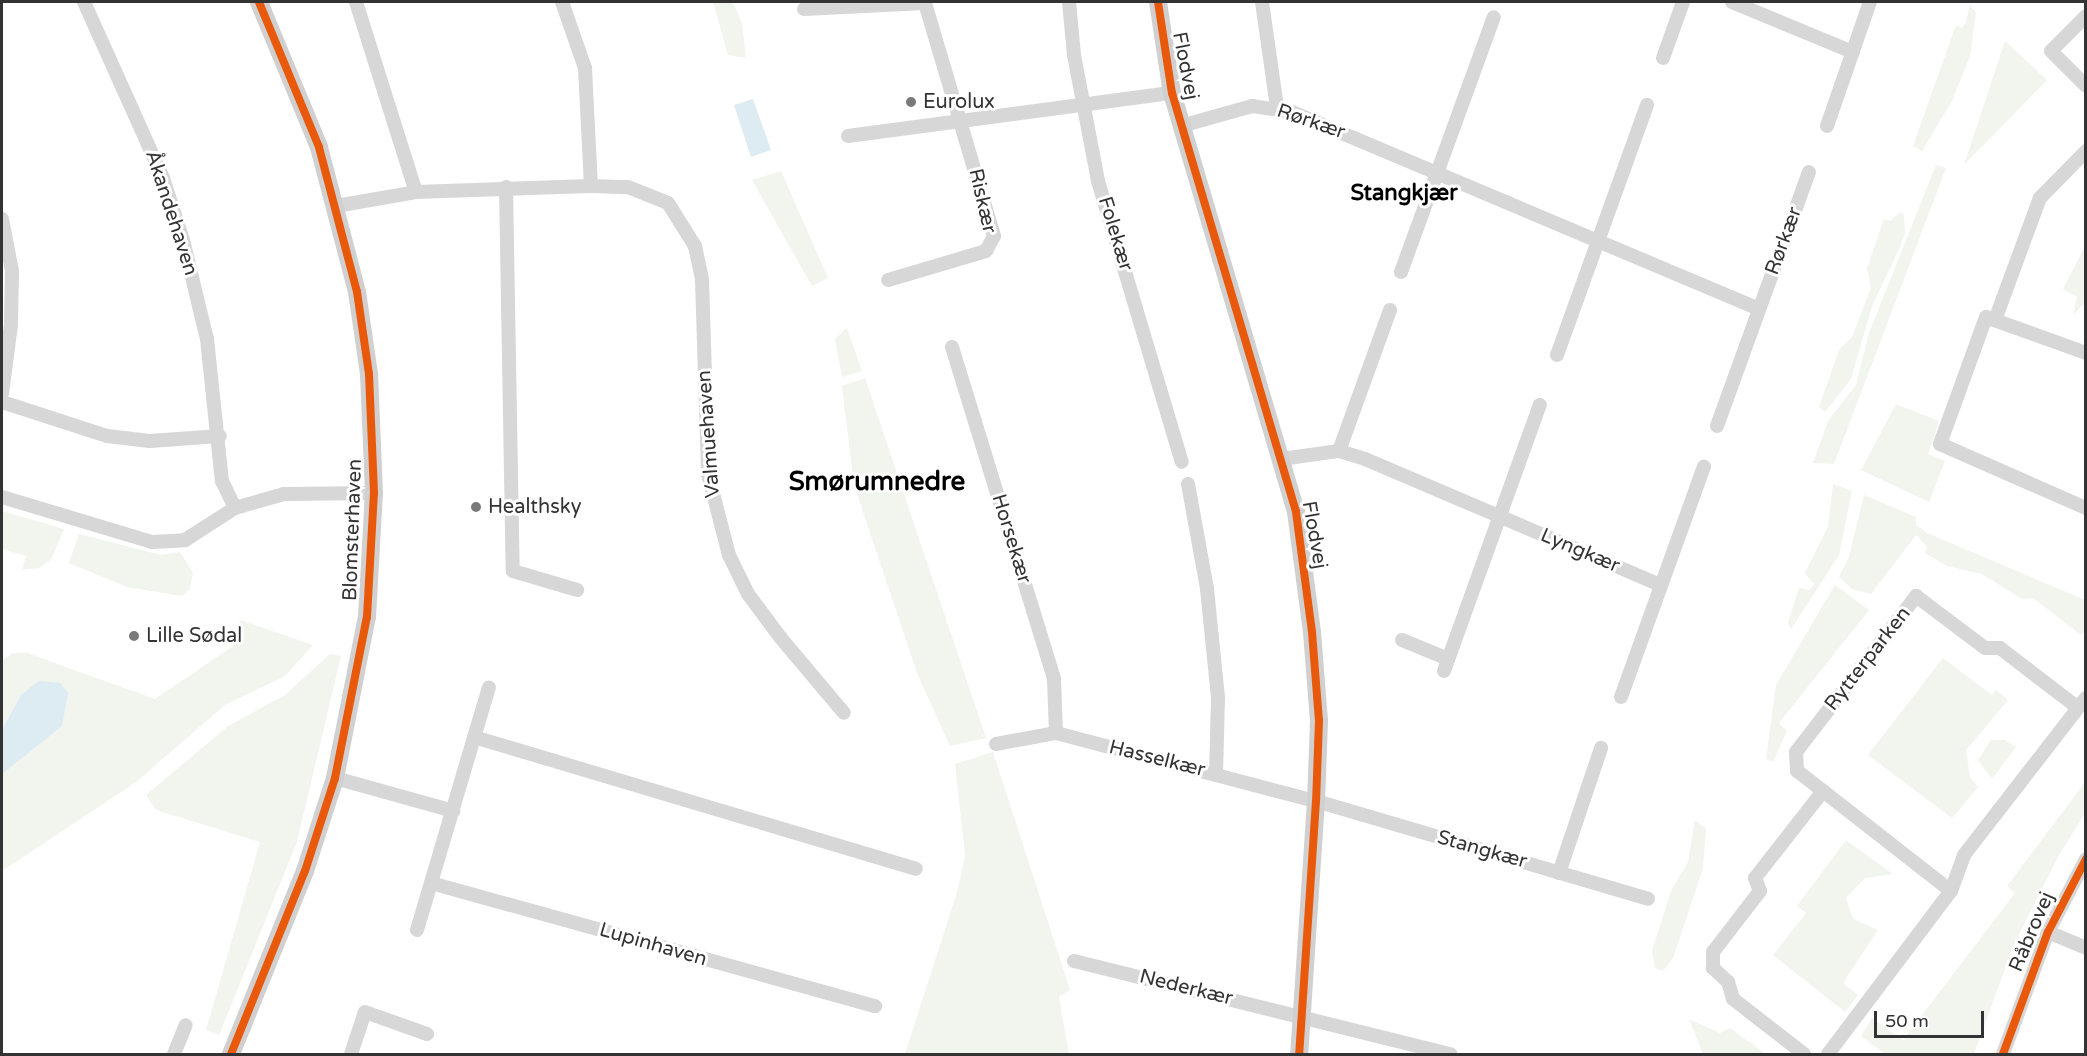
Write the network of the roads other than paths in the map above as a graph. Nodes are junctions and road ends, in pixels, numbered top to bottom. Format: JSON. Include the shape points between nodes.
{"nodes":[{"id":1,"x":84,"y":2,"type":"edge"},
{"id":2,"x":259,"y":2,"type":"edge"},
{"id":3,"x":356,"y":2,"type":"edge"},
{"id":4,"x":562,"y":2,"type":"edge"},
{"id":5,"x":1069,"y":2,"type":"edge"},
{"id":6,"x":1158,"y":2,"type":"edge"},
{"id":7,"x":1262,"y":2,"type":"edge"},
{"id":8,"x":1683,"y":2,"type":"edge"},
{"id":9,"x":1732,"y":2,"type":"edge"},
{"id":10,"x":1870,"y":2,"type":"edge"},
{"id":11,"x":804,"y":9,"type":"dead end"},
{"id":12,"x":2085,"y":16,"type":"edge"},
{"id":13,"x":1494,"y":17,"type":"dead end"},
{"id":14,"x":1852,"y":52,"type":"junction"},
{"id":15,"x":1663,"y":58,"type":"dead end"},
{"id":16,"x":2085,"y":86,"type":"edge"},
{"id":17,"x":1172,"y":93,"type":"junction"},
{"id":18,"x":1083,"y":104,"type":"junction"},
{"id":19,"x":1647,"y":105,"type":"dead end"},
{"id":20,"x":1277,"y":108,"type":"junction"},
{"id":21,"x":961,"y":121,"type":"junction"},
{"id":22,"x":1181,"y":126,"type":"junction"},
{"id":23,"x":1827,"y":126,"type":"dead end"},
{"id":24,"x":848,"y":136,"type":"dead end"},
{"id":25,"x":2085,"y":151,"type":"edge"},
{"id":26,"x":1438,"y":171,"type":"junction"},
{"id":27,"x":1809,"y":172,"type":"dead end"},
{"id":28,"x":591,"y":186,"type":"junction"},
{"id":29,"x":506,"y":187,"type":"junction"},
{"id":30,"x":416,"y":192,"type":"junction"},
{"id":31,"x":336,"y":206,"type":"junction"},
{"id":32,"x":2,"y":219,"type":"edge"},
{"id":33,"x":1599,"y":239,"type":"junction"},
{"id":34,"x":1401,"y":272,"type":"dead end"},
{"id":35,"x":888,"y":280,"type":"dead end"},
{"id":36,"x":1759,"y":309,"type":"junction"},
{"id":37,"x":1390,"y":310,"type":"dead end"},
{"id":38,"x":1995,"y":320,"type":"junction"},
{"id":39,"x":952,"y":347,"type":"dead end"},
{"id":40,"x":2085,"y":353,"type":"edge"},
{"id":41,"x":1557,"y":355,"type":"dead end"},
{"id":42,"x":2,"y":393,"type":"edge"},
{"id":43,"x":2,"y":402,"type":"edge"},
{"id":44,"x":1540,"y":405,"type":"dead end"},
{"id":45,"x":1717,"y":426,"type":"dead end"},
{"id":46,"x":220,"y":436,"type":"junction"},
{"id":47,"x":1339,"y":451,"type":"junction"},
{"id":48,"x":1281,"y":459,"type":"junction"},
{"id":49,"x":1182,"y":462,"type":"dead end"},
{"id":50,"x":1704,"y":467,"type":"dead end"},
{"id":51,"x":1188,"y":484,"type":"dead end"},
{"id":52,"x":374,"y":493,"type":"junction"},
{"id":53,"x":2,"y":497,"type":"edge"},
{"id":54,"x":235,"y":508,"type":"junction"},
{"id":55,"x":2085,"y":508,"type":"edge"},
{"id":56,"x":1498,"y":517,"type":"junction"},
{"id":57,"x":1661,"y":585,"type":"junction"},
{"id":58,"x":577,"y":590,"type":"dead end"},
{"id":59,"x":1402,"y":640,"type":"dead end"},
{"id":60,"x":489,"y":687,"type":"dead end"},
{"id":61,"x":1621,"y":696,"type":"dead end"},
{"id":62,"x":2081,"y":703,"type":"edge"},
{"id":63,"x":844,"y":713,"type":"dead end"},
{"id":64,"x":1056,"y":733,"type":"junction"},
{"id":65,"x":474,"y":737,"type":"junction"},
{"id":66,"x":996,"y":744,"type":"dead end"},
{"id":67,"x":1601,"y":748,"type":"dead end"},
{"id":68,"x":1216,"y":774,"type":"junction"},
{"id":69,"x":335,"y":778,"type":"junction"},
{"id":70,"x":1823,"y":791,"type":"junction"},
{"id":71,"x":1316,"y":801,"type":"junction"},
{"id":72,"x":453,"y":811,"type":"junction"},
{"id":73,"x":2085,"y":859,"type":"edge"},
{"id":74,"x":916,"y":869,"type":"dead end"},
{"id":75,"x":1559,"y":873,"type":"junction"},
{"id":76,"x":431,"y":883,"type":"junction"},
{"id":77,"x":1951,"y":891,"type":"junction"},
{"id":78,"x":1648,"y":899,"type":"dead end"},
{"id":79,"x":417,"y":930,"type":"dead end"},
{"id":80,"x":2048,"y":932,"type":"junction"},
{"id":81,"x":2085,"y":948,"type":"edge"},
{"id":82,"x":1074,"y":961,"type":"dead end"},
{"id":83,"x":875,"y":1006,"type":"dead end"},
{"id":84,"x":1298,"y":1016,"type":"junction"},
{"id":85,"x":186,"y":1025,"type":"dead end"},
{"id":86,"x":427,"y":1034,"type":"dead end"},
{"id":87,"x":174,"y":1054,"type":"edge"},
{"id":88,"x":231,"y":1054,"type":"edge"},
{"id":89,"x":351,"y":1054,"type":"edge"},
{"id":90,"x":1299,"y":1054,"type":"edge"},
{"id":91,"x":1451,"y":1054,"type":"edge"},
{"id":92,"x":1804,"y":1054,"type":"edge"},
{"id":93,"x":1827,"y":1054,"type":"edge"},
{"id":94,"x":2003,"y":1054,"type":"edge"}],
"edges":[{"from":1,"to":46,"type":"street","name":"Åkandehaven","via":[[163,178],[183,240],[207,339]]},
{"from":2,"to":31,"type":"street","name":"Blomsterhaven","via":[[291,72]]},
{"from":3,"to":30,"type":"street"},
{"from":4,"to":28,"type":"street","via":[[585,68]]},
{"from":5,"to":18,"type":"street","name":"Folekær"},
{"from":6,"to":17,"type":"street","name":"Flodvej"},
{"from":7,"to":20,"type":"street"},
{"from":8,"to":15,"type":"street"},
{"from":9,"to":14,"type":"street"},
{"from":10,"to":14,"type":"street"},
{"from":11,"to":21,"type":"street","name":"Riskær","via":[[925,3]]},
{"from":12,"to":16,"type":"street","via":[[2051,51]]},
{"from":13,"to":26,"type":"street"},
{"from":14,"to":23,"type":"street"},
{"from":17,"to":18,"type":"street"},
{"from":17,"to":22,"type":"street","name":"Flodvej"},
{"from":18,"to":21,"type":"street"},
{"from":18,"to":49,"type":"street","name":"Folekær","via":[[1098,181]]},
{"from":19,"to":33,"type":"street"},
{"from":20,"to":22,"type":"street","name":"Rørkær","via":[[1234,109]]},
{"from":20,"to":26,"type":"street","name":"Rørkær"},
{"from":21,"to":24,"type":"street"},
{"from":21,"to":35,"type":"street","name":"Riskær","via":[[994,236],[986,250]]},
{"from":22,"to":48,"type":"street","name":"Flodvej"},
{"from":25,"to":38,"type":"street","via":[[2040,198]]},
{"from":26,"to":33,"type":"street","name":"Rørkær"},
{"from":26,"to":34,"type":"street"},
{"from":27,"to":36,"type":"street","name":"Rørkær"},
{"from":28,"to":29,"type":"street","name":"Valmuehaven"},
{"from":28,"to":63,"type":"street","name":"Valmuehaven","via":[[628,187],[668,203],[694,246],[703,286],[708,474],[713,509],[748,594]]},
{"from":29,"to":30,"type":"street","name":"Valmuehaven"},
{"from":29,"to":58,"type":"street","via":[[513,571]]},
{"from":30,"to":31,"type":"street","name":"Valmuehaven"},
{"from":31,"to":52,"type":"street","name":"Blomsterhaven","via":[[357,292],[369,374]]},
{"from":32,"to":42,"type":"street","via":[[12,271],[11,325]]},
{"from":33,"to":36,"type":"street","name":"Rørkær"},
{"from":33,"to":41,"type":"street"},
{"from":36,"to":45,"type":"street","name":"Rørkær"},
{"from":37,"to":47,"type":"street"},
{"from":38,"to":40,"type":"street"},
{"from":38,"to":55,"type":"street","via":[[1986,317],[1940,444]]},
{"from":39,"to":64,"type":"street","name":"Horsekær","via":[[1054,679]]},
{"from":43,"to":46,"type":"street","via":[[107,436],[150,441]]},
{"from":44,"to":56,"type":"street"},
{"from":46,"to":54,"type":"street","name":"Åkandehaven","via":[[222,481]]},
{"from":47,"to":48,"type":"street"},
{"from":47,"to":56,"type":"street","name":"Lyngkær"},
{"from":48,"to":71,"type":"street","name":"Flodvej","via":[[1296,512],[1312,632],[1318,721]]},
{"from":50,"to":57,"type":"street"},
{"from":51,"to":68,"type":"street","via":[[1207,589],[1218,698]]},
{"from":52,"to":54,"type":"street","via":[[284,494]]},
{"from":52,"to":69,"type":"street","name":"Blomsterhaven","via":[[367,617]]},
{"from":53,"to":54,"type":"street","via":[[152,542],[185,540]]},
{"from":56,"to":57,"type":"street","name":"Lyngkær"},
{"from":56,"to":59,"type":"street","via":[[1446,665]]},
{"from":57,"to":61,"type":"street"},
{"from":60,"to":65,"type":"street"},
{"from":62,"to":70,"type":"street","name":"Rytterparken","via":[[2000,648],[1985,648],[1916,596],[1796,752],[1797,771]]},
{"from":62,"to":77,"type":"street","name":"Rytterparken","via":[[1964,855]]},
{"from":64,"to":66,"type":"street","name":"Hasselkær"},
{"from":64,"to":68,"type":"street","name":"Hasselkær"},
{"from":65,"to":72,"type":"street"},
{"from":65,"to":74,"type":"street"},
{"from":67,"to":75,"type":"street"},
{"from":68,"to":71,"type":"street","name":"Hasselkær"},
{"from":69,"to":72,"type":"street"},
{"from":69,"to":88,"type":"street","name":"Blomsterhaven","via":[[305,871]]},
{"from":70,"to":77,"type":"street","name":"Rytterparken"},
{"from":70,"to":92,"type":"street","via":[[1755,878],[1760,891],[1713,952],[1713,968],[1728,982],[1733,999]]},
{"from":71,"to":75,"type":"street","name":"Stangkær"},
{"from":71,"to":84,"type":"street","name":"Flodvej"},
{"from":72,"to":76,"type":"street"},
{"from":73,"to":80,"type":"street","name":"Råbrovej"},
{"from":75,"to":78,"type":"street","name":"Stangkær"},
{"from":76,"to":79,"type":"street"},
{"from":76,"to":83,"type":"street","name":"Lupinhaven"},
{"from":77,"to":93,"type":"street","name":"Rytterparken"},
{"from":80,"to":81,"type":"street"},
{"from":80,"to":94,"type":"street","name":"Råbrovej"},
{"from":82,"to":84,"type":"street","name":"Nederkær"},
{"from":84,"to":90,"type":"street","name":"Flodvej"},
{"from":84,"to":91,"type":"street","name":"Nederkær"},
{"from":85,"to":87,"type":"street"},
{"from":86,"to":89,"type":"street","via":[[365,1012]]}]}
